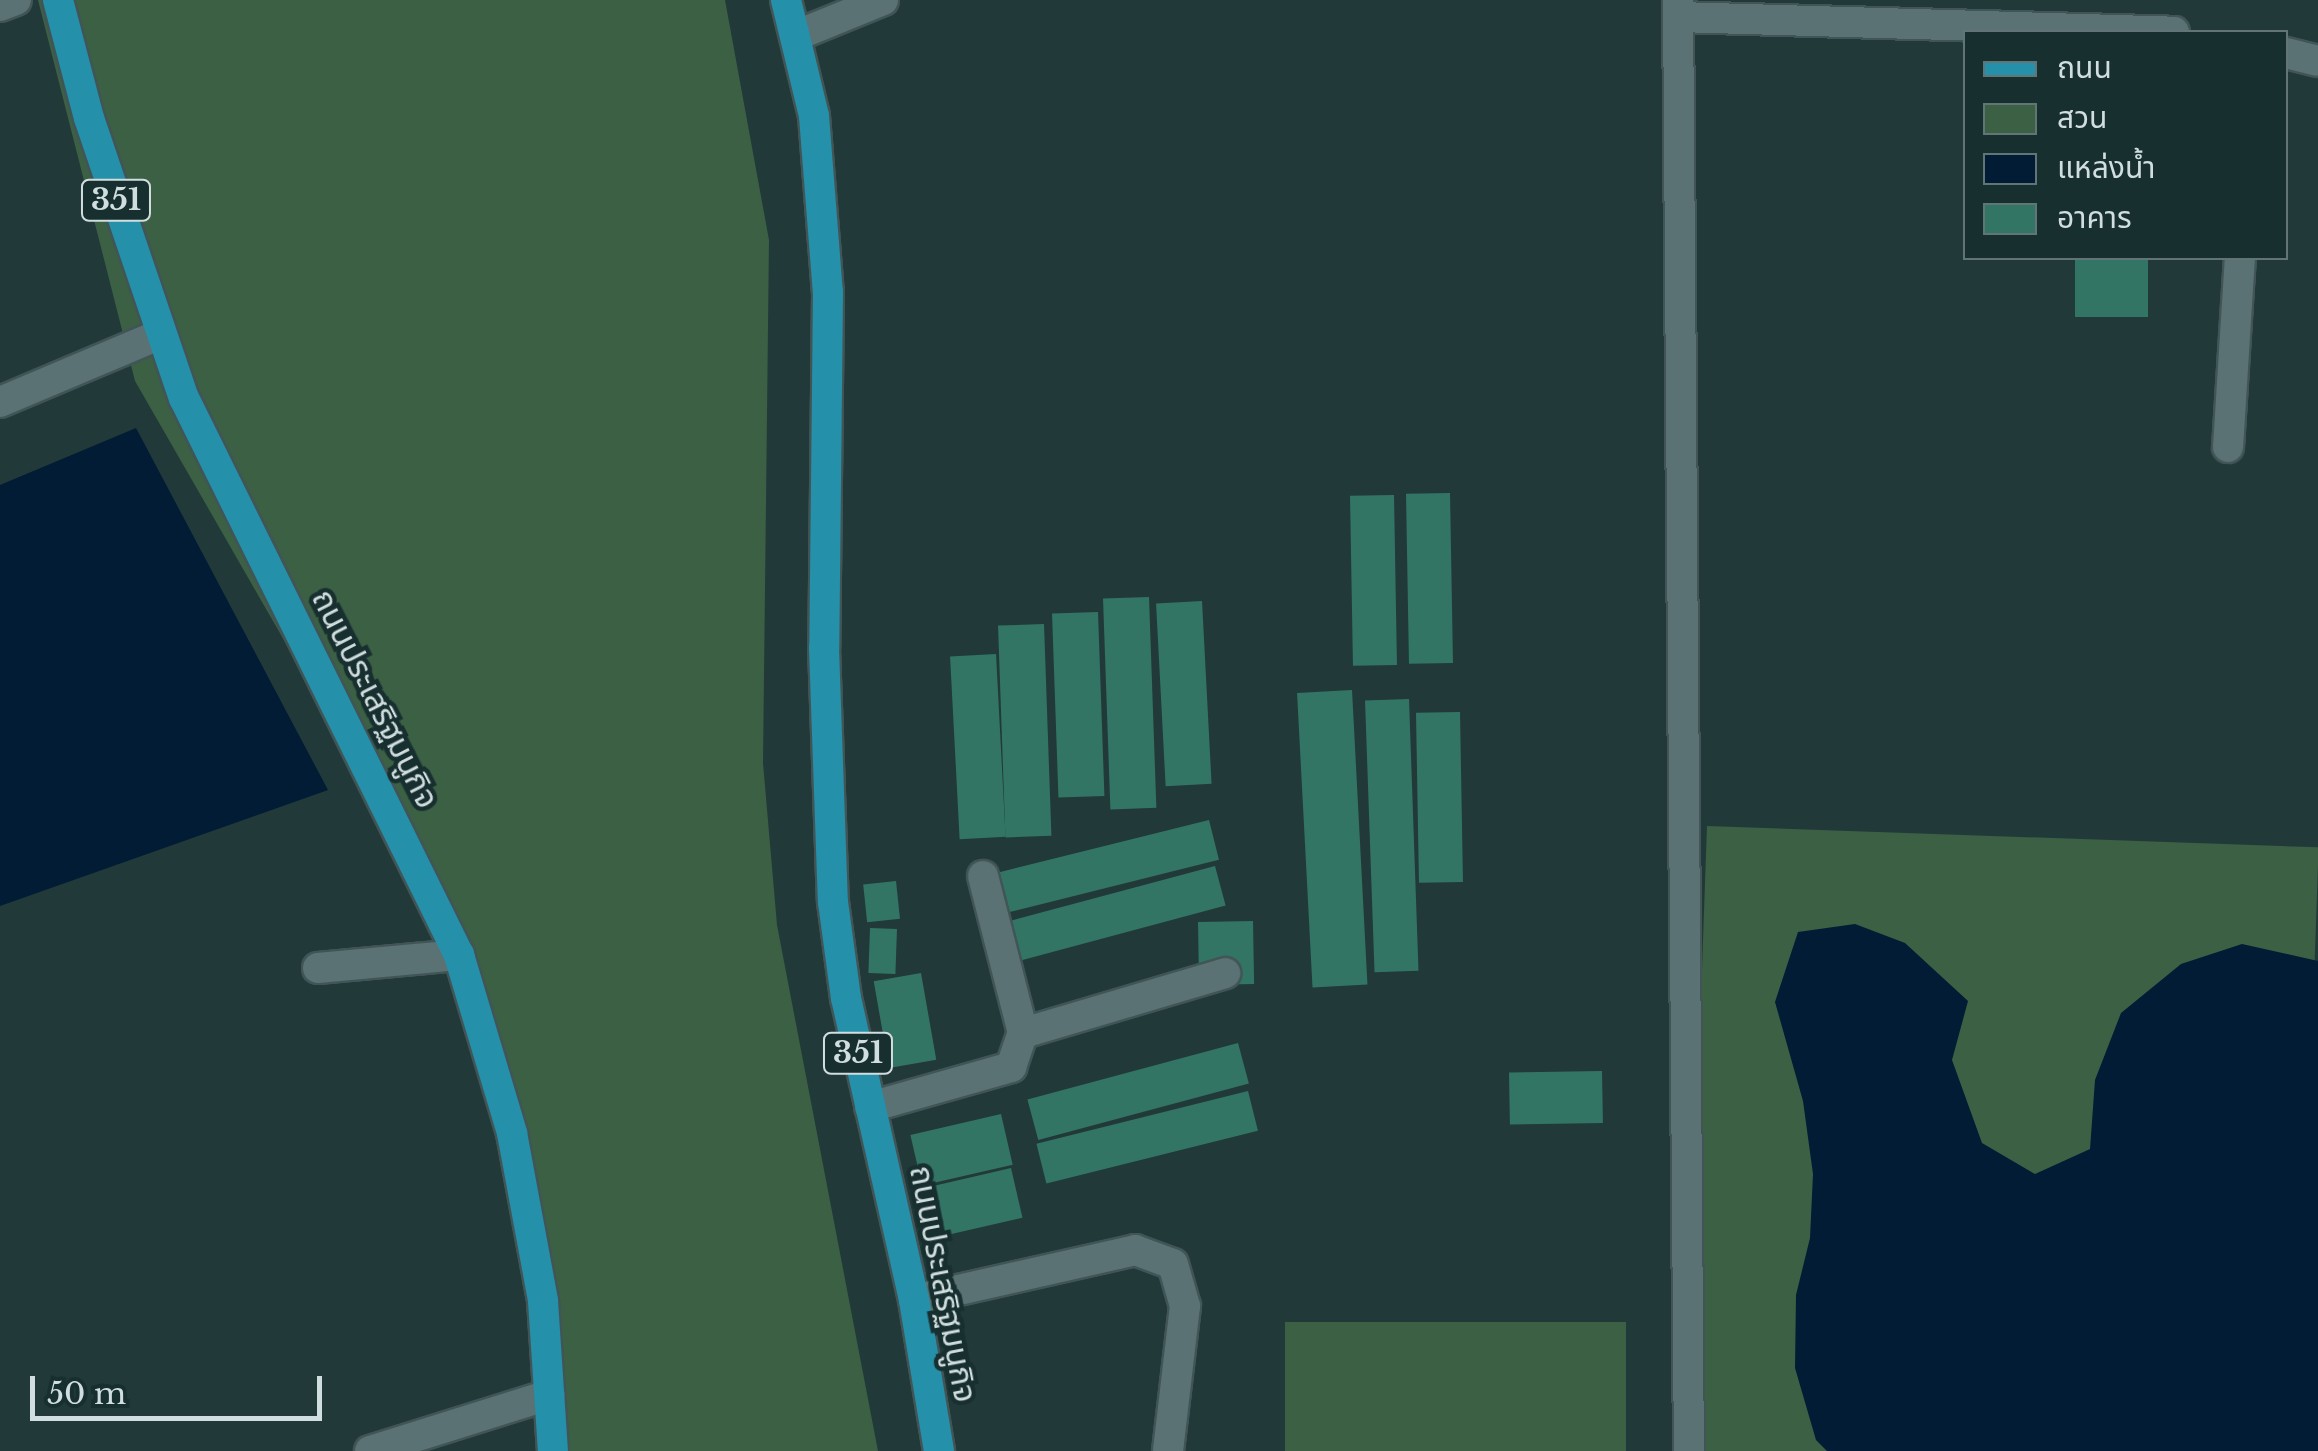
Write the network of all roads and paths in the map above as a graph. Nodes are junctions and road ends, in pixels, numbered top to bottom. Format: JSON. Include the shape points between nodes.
{"nodes":[{"id":1,"x":16,"y":0,"type":"edge"},
{"id":2,"x":58,"y":0,"type":"edge"},
{"id":3,"x":786,"y":0,"type":"edge"},
{"id":4,"x":883,"y":0,"type":"edge"},
{"id":5,"x":0,"y":6,"type":"edge"},
{"id":6,"x":1678,"y":9,"type":"edge"},
{"id":7,"x":2131,"y":30,"type":"edge"},
{"id":8,"x":795,"y":36,"type":"junction"},
{"id":9,"x":2288,"y":54,"type":"edge"},
{"id":10,"x":2318,"y":61,"type":"edge"},
{"id":11,"x":2240,"y":260,"type":"edge"},
{"id":12,"x":161,"y":334,"type":"junction"},
{"id":13,"x":0,"y":402,"type":"edge"},
{"id":14,"x":2228,"y":448,"type":"dead end"},
{"id":15,"x":982,"y":876,"type":"dead end"},
{"id":16,"x":459,"y":955,"type":"junction"},
{"id":17,"x":318,"y":968,"type":"dead end"},
{"id":18,"x":1225,"y":973,"type":"dead end"},
{"id":19,"x":1023,"y":1033,"type":"junction"},
{"id":20,"x":870,"y":1107,"type":"junction"},
{"id":21,"x":914,"y":1300,"type":"junction"},
{"id":22,"x":550,"y":1395,"type":"junction"},
{"id":23,"x":370,"y":1451,"type":"edge"},
{"id":24,"x":553,"y":1451,"type":"edge"},
{"id":25,"x":939,"y":1451,"type":"edge"},
{"id":26,"x":1168,"y":1451,"type":"edge"},
{"id":27,"x":1689,"y":1451,"type":"edge"}],
"edges":[{"from":1,"to":5,"type":"street"},
{"from":2,"to":12,"type":"main road","name":"ถนนประเสริฐมนูกิจ","number":"351","via":[[89,118]]},
{"from":3,"to":8,"type":"main road","name":"ถนนประเสริฐมนูกิจ","number":"351"},
{"from":4,"to":8,"type":"street"},
{"from":6,"to":7,"type":"street"},
{"from":6,"to":27,"type":"street"},
{"from":8,"to":20,"type":"main road","name":"ถนนประเสริฐมนูกิจ","number":"351","via":[[814,116],[828,292],[824,648],[832,902]]},
{"from":9,"to":10,"type":"street"},
{"from":11,"to":14,"type":"street"},
{"from":12,"to":13,"type":"street"},
{"from":12,"to":16,"type":"main road","name":"ถนนประเสริฐมนูกิจ","number":"351","via":[[184,398]]},
{"from":15,"to":19,"type":"street"},
{"from":16,"to":17,"type":"street"},
{"from":16,"to":22,"type":"main road","name":"ถนนประเสริฐมนูกิจ","number":"351","via":[[512,1133],[543,1300]]},
{"from":18,"to":19,"type":"street"},
{"from":19,"to":20,"type":"street","via":[[1011,1067]]},
{"from":20,"to":21,"type":"main road","name":"ถนนประเสริฐมนูกิจ","number":"351"},
{"from":21,"to":25,"type":"main road","name":"ถนนประเสริฐมนูกิจ","number":"351"},
{"from":21,"to":26,"type":"street","via":[[1135,1250],[1173,1264],[1185,1306]]},
{"from":22,"to":23,"type":"street"},
{"from":22,"to":24,"type":"main road","name":"ถนนประเสริฐมนูกิจ","number":"351"}]}
